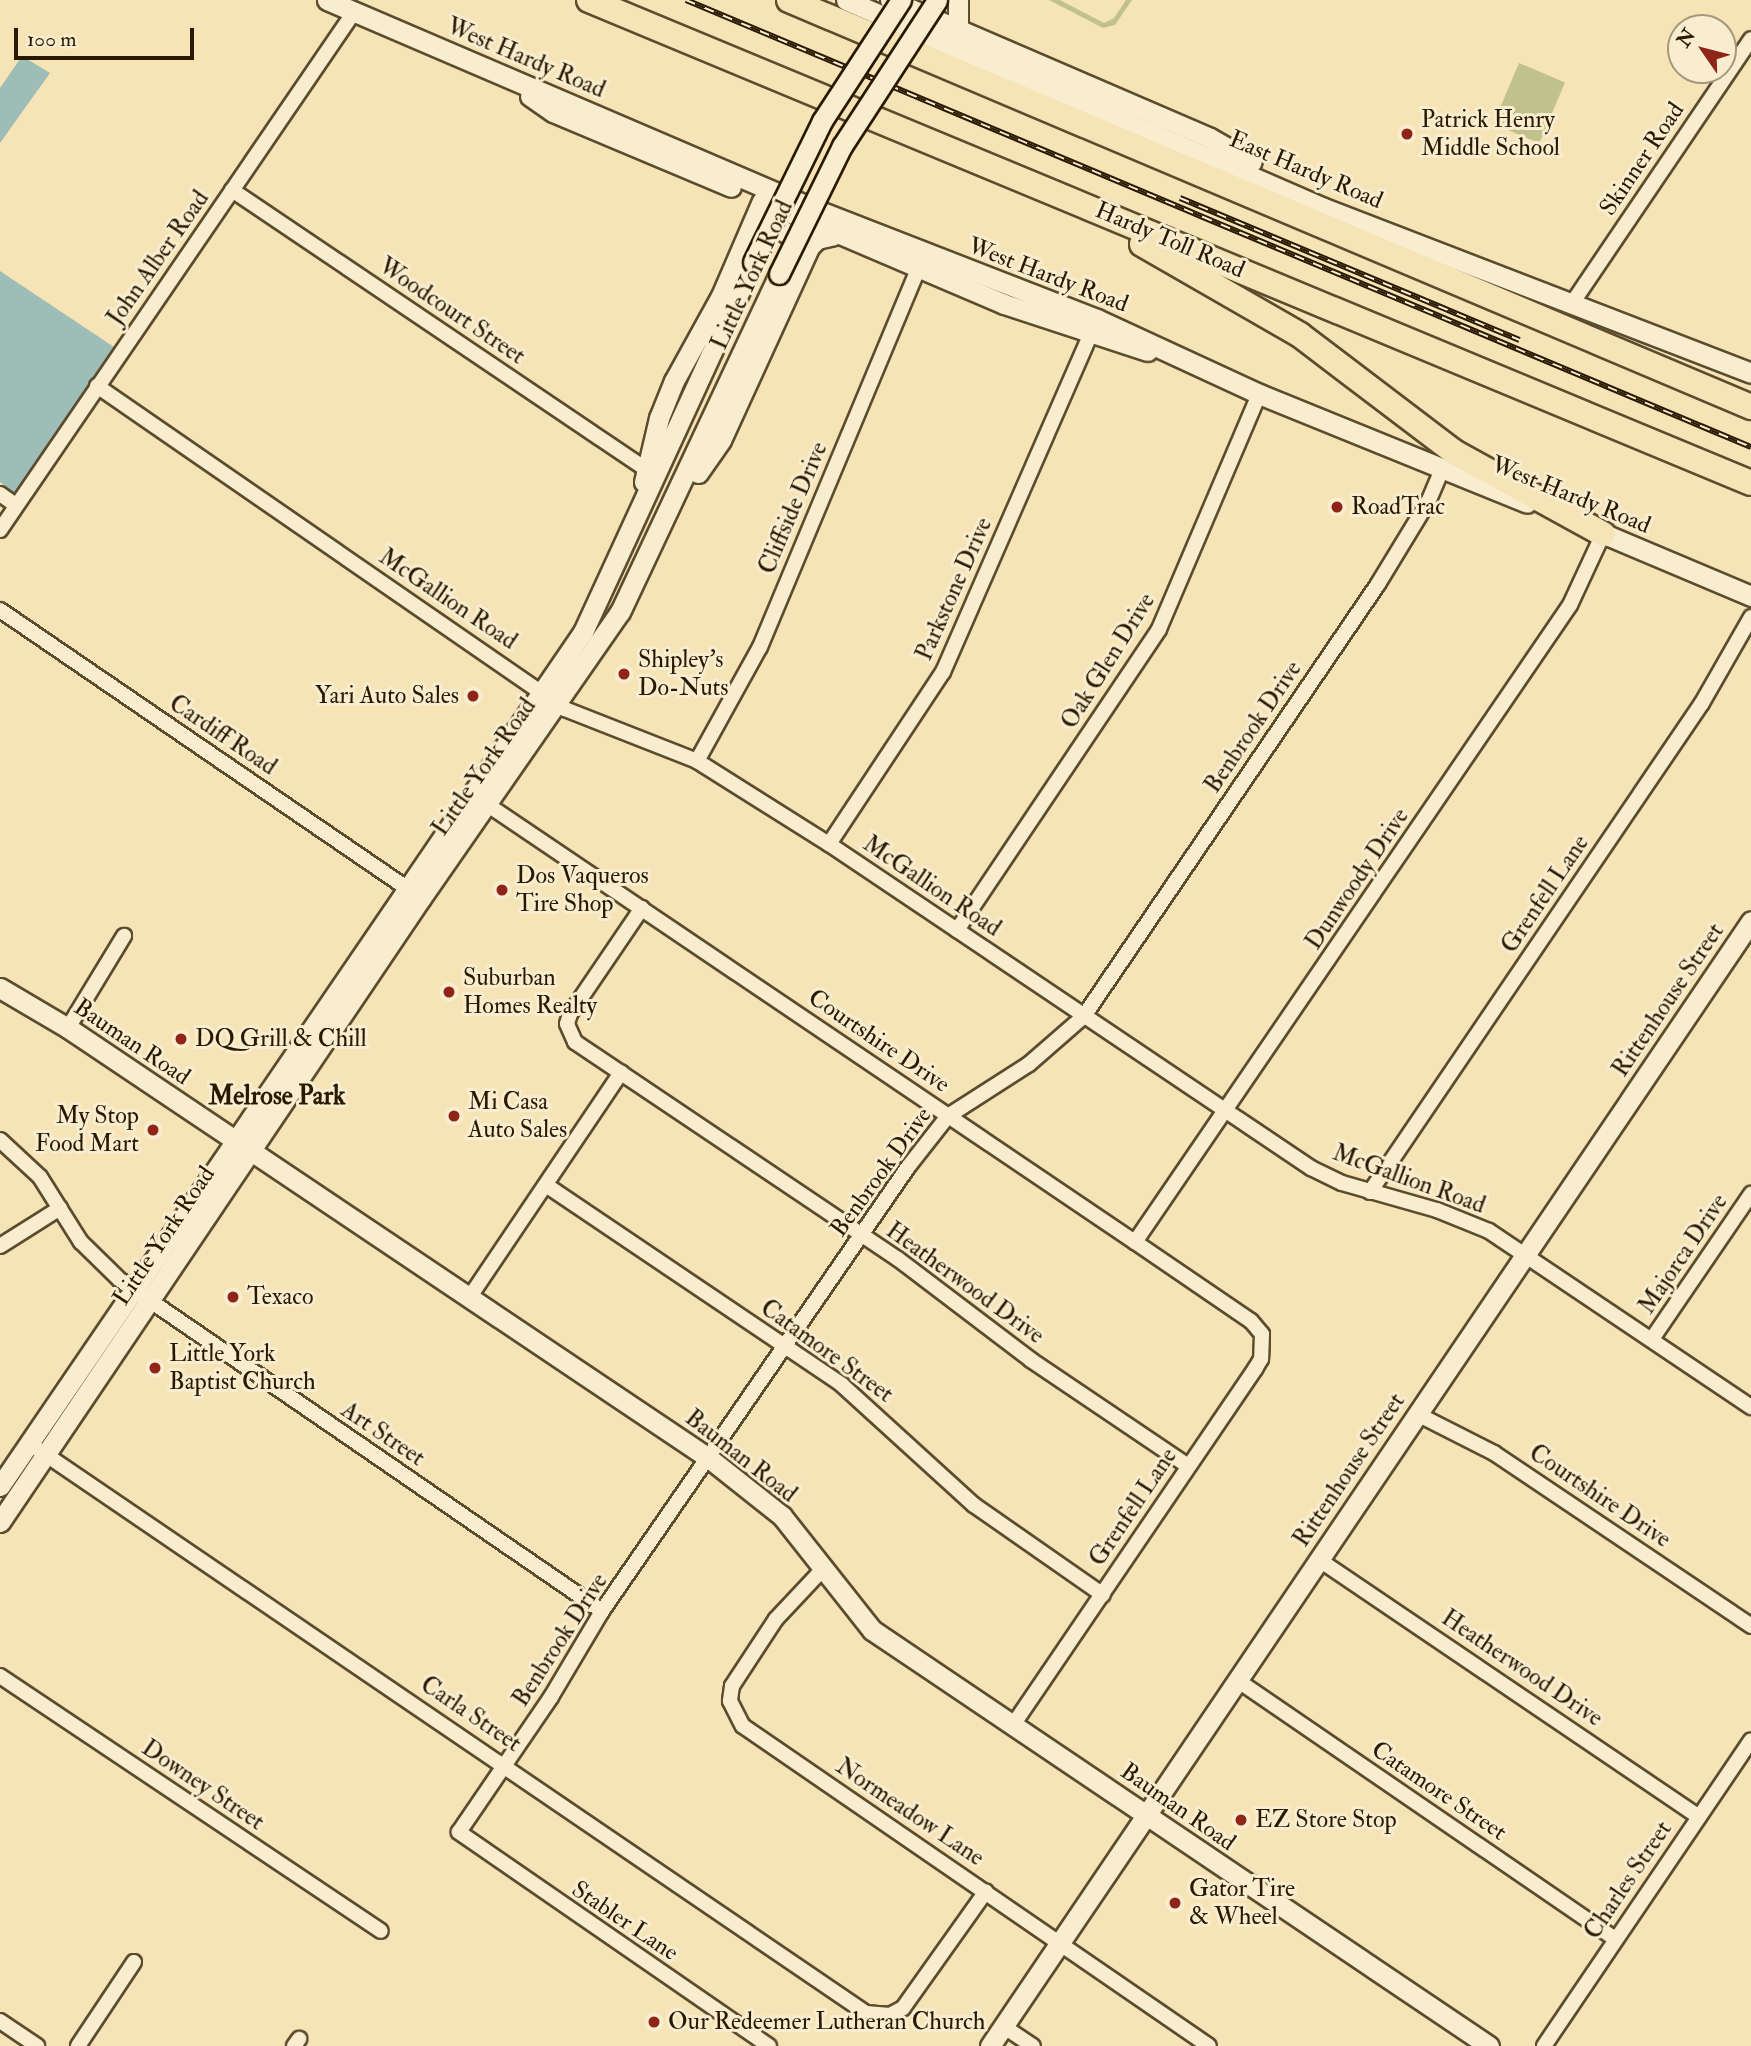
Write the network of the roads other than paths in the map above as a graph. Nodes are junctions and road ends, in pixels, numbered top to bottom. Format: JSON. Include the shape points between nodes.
{"nodes":[{"id":1,"x":327,"y":0,"type":"edge"},
{"id":2,"x":589,"y":0,"type":"edge"},
{"id":3,"x":789,"y":0,"type":"edge"},
{"id":4,"x":846,"y":0,"type":"edge"},
{"id":5,"x":901,"y":0,"type":"edge"},
{"id":6,"x":937,"y":0,"type":"edge"},
{"id":7,"x":958,"y":0,"type":"edge"},
{"id":8,"x":890,"y":8,"type":"edge"},
{"id":9,"x":354,"y":12,"type":"junction"},
{"id":10,"x":919,"y":29,"type":"junction"},
{"id":11,"x":958,"y":29,"type":"junction"},
{"id":12,"x":1751,"y":39,"type":"edge"},
{"id":13,"x":488,"y":68,"type":"junction"},
{"id":14,"x":1006,"y":170,"type":"junction"},
{"id":15,"x":232,"y":190,"type":"junction"},
{"id":16,"x":783,"y":196,"type":"junction"},
{"id":17,"x":762,"y":201,"type":"junction"},
{"id":18,"x":809,"y":207,"type":"junction"},
{"id":19,"x":1324,"y":208,"type":"junction"},
{"id":20,"x":834,"y":235,"type":"junction"},
{"id":21,"x":748,"y":254,"type":"junction"},
{"id":22,"x":804,"y":259,"type":"junction"},
{"id":23,"x":919,"y":267,"type":"junction"},
{"id":24,"x":1571,"y":305,"type":"junction"},
{"id":25,"x":1090,"y":335,"type":"junction"},
{"id":26,"x":1192,"y":363,"type":"junction"},
{"id":27,"x":1751,"y":373,"type":"edge"},
{"id":28,"x":97,"y":386,"type":"junction"},
{"id":29,"x":1259,"y":394,"type":"junction"},
{"id":30,"x":1751,"y":407,"type":"edge"},
{"id":31,"x":1442,"y":468,"type":"junction"},
{"id":32,"x":646,"y":469,"type":"junction"},
{"id":33,"x":1751,"y":483,"type":"edge"},
{"id":34,"x":0,"y":494,"type":"edge"},
{"id":35,"x":16,"y":505,"type":"junction"},
{"id":36,"x":639,"y":511,"type":"junction"},
{"id":37,"x":668,"y":518,"type":"junction"},
{"id":38,"x":0,"y":530,"type":"edge"},
{"id":39,"x":1603,"y":534,"type":"junction"},
{"id":40,"x":1751,"y":596,"type":"edge"},
{"id":41,"x":0,"y":610,"type":"edge"},
{"id":42,"x":1751,"y":617,"type":"edge"},
{"id":43,"x":542,"y":692,"type":"junction"},
{"id":44,"x":558,"y":704,"type":"junction"},
{"id":45,"x":697,"y":761,"type":"junction"},
{"id":46,"x":488,"y":805,"type":"junction"},
{"id":47,"x":829,"y":844,"type":"junction"},
{"id":48,"x":414,"y":893,"type":"junction"},
{"id":49,"x":642,"y":908,"type":"junction"},
{"id":50,"x":1751,"y":921,"type":"edge"},
{"id":51,"x":957,"y":930,"type":"junction"},
{"id":52,"x":124,"y":936,"type":"dead end"},
{"id":53,"x":0,"y":988,"type":"edge"},
{"id":54,"x":1084,"y":1016,"type":"junction"},
{"id":55,"x":68,"y":1028,"type":"junction"},
{"id":56,"x":621,"y":1073,"type":"junction"},
{"id":57,"x":1226,"y":1112,"type":"junction"},
{"id":58,"x":948,"y":1116,"type":"junction"},
{"id":59,"x":0,"y":1140,"type":"edge"},
{"id":60,"x":242,"y":1146,"type":"junction"},
{"id":61,"x":546,"y":1185,"type":"junction"},
{"id":62,"x":1370,"y":1192,"type":"junction"},
{"id":63,"x":1751,"y":1194,"type":"edge"},
{"id":64,"x":60,"y":1208,"type":"junction"},
{"id":65,"x":862,"y":1236,"type":"junction"},
{"id":66,"x":1135,"y":1242,"type":"junction"},
{"id":67,"x":0,"y":1246,"type":"edge"},
{"id":68,"x":1526,"y":1253,"type":"junction"},
{"id":69,"x":141,"y":1295,"type":"junction"},
{"id":70,"x":469,"y":1298,"type":"junction"},
{"id":71,"x":1244,"y":1316,"type":"joint"},
{"id":72,"x":1653,"y":1339,"type":"junction"},
{"id":73,"x":786,"y":1346,"type":"junction"},
{"id":74,"x":1751,"y":1407,"type":"edge"},
{"id":75,"x":1417,"y":1414,"type":"junction"},
{"id":76,"x":29,"y":1443,"type":"junction"},
{"id":77,"x":46,"y":1455,"type":"junction"},
{"id":78,"x":710,"y":1459,"type":"junction"},
{"id":79,"x":1188,"y":1466,"type":"junction"},
{"id":80,"x":0,"y":1486,"type":"edge"},
{"id":81,"x":0,"y":1522,"type":"edge"},
{"id":82,"x":1318,"y":1559,"type":"junction"},
{"id":83,"x":823,"y":1569,"type":"junction"},
{"id":84,"x":1103,"y":1595,"type":"junction"},
{"id":85,"x":602,"y":1611,"type":"junction"},
{"id":86,"x":1751,"y":1626,"type":"edge"},
{"id":87,"x":0,"y":1675,"type":"edge"},
{"id":88,"x":1237,"y":1680,"type":"junction"},
{"id":89,"x":1014,"y":1723,"type":"junction"},
{"id":90,"x":1751,"y":1740,"type":"edge"},
{"id":91,"x":506,"y":1765,"type":"junction"},
{"id":92,"x":1146,"y":1815,"type":"junction"},
{"id":93,"x":1699,"y":1817,"type":"junction"},
{"id":94,"x":459,"y":1832,"type":"joint"},
{"id":95,"x":986,"y":1891,"type":"junction"},
{"id":96,"x":381,"y":1931,"type":"dead end"},
{"id":97,"x":1615,"y":1939,"type":"junction"},
{"id":98,"x":1060,"y":1942,"type":"junction"},
{"id":99,"x":134,"y":1962,"type":"dead end"},
{"id":100,"x":0,"y":2021,"type":"edge"},
{"id":101,"x":1003,"y":2026,"type":"junction"},
{"id":102,"x":37,"y":2046,"type":"edge"},
{"id":103,"x":78,"y":2046,"type":"edge"},
{"id":104,"x":769,"y":2046,"type":"edge"},
{"id":105,"x":990,"y":2046,"type":"edge"},
{"id":106,"x":1033,"y":2046,"type":"edge"},
{"id":107,"x":1209,"y":2046,"type":"edge"},
{"id":108,"x":1489,"y":2046,"type":"edge"},
{"id":109,"x":1544,"y":2046,"type":"edge"}],
"edges":[{"from":1,"to":9,"type":"main road","name":"West Hardy Road"},
{"from":2,"to":14,"type":"highway","name":"Hardy Toll Road"},
{"from":3,"to":30,"type":"highway"},
{"from":4,"to":8,"type":"main road","name":"East Hardy Road"},
{"from":5,"to":8,"type":"main road","name":"Little York Road","bridge":true},
{"from":6,"to":10,"type":"main road","name":"Little York Road","bridge":true},
{"from":7,"to":11,"type":"main road"},
{"from":8,"to":10,"type":"main road","name":"East Hardy Road"},
{"from":8,"to":11,"type":"main road"},
{"from":8,"to":16,"type":"main road","name":"Little York Road","bridge":true},
{"from":9,"to":13,"type":"main road","name":"West Hardy Road"},
{"from":9,"to":15,"type":"street","name":"John Alber Road"},
{"from":10,"to":18,"type":"main road","name":"Little York Road","bridge":true,"via":[[842,146]]},
{"from":10,"to":19,"type":"main road","name":"East Hardy Road"},
{"from":11,"to":19,"type":"main road","via":[[1210,138]]},
{"from":12,"to":24,"type":"street","name":"Skinner Road"},
{"from":13,"to":16,"type":"main road","name":"West Hardy Road"},
{"from":13,"to":17,"type":"main road","via":[[553,112]]},
{"from":14,"to":33,"type":"highway","name":"Hardy Toll Road"},
{"from":14,"to":39,"type":"highway","via":[[1272,317],[1454,452]]},
{"from":15,"to":28,"type":"street","name":"John Alber Road"},
{"from":15,"to":32,"type":"street","name":"Woodcourt Street"},
{"from":16,"to":18,"type":"main road","name":"West Hardy Road"},
{"from":16,"to":21,"type":"main road","name":"Little York Road","bridge":true},
{"from":17,"to":20,"type":"main road"},
{"from":17,"to":21,"type":"main road"},
{"from":18,"to":26,"type":"main road","name":"West Hardy Road","via":[[1097,318]]},
{"from":18,"to":37,"type":"main road","name":"Little York Road","bridge":true},
{"from":19,"to":24,"type":"main road","name":"East Hardy Road"},
{"from":20,"to":22,"type":"main road","via":[[817,239]]},
{"from":20,"to":23,"type":"main road"},
{"from":21,"to":22,"type":"main road","via":[[762,230],[782,230],[801,243]]},
{"from":21,"to":32,"type":"main road","via":[[674,381]]},
{"from":21,"to":36,"type":"main road","name":"Little York Road"},
{"from":22,"to":37,"type":"main road","via":[[721,440]]},
{"from":23,"to":25,"type":"main road"},
{"from":23,"to":45,"type":"street","name":"Cliffside Drive","via":[[760,647]]},
{"from":24,"to":27,"type":"main road","name":"East Hardy Road"},
{"from":25,"to":26,"type":"main road"},
{"from":25,"to":47,"type":"street","name":"Parkstone Drive","via":[[943,672]]},
{"from":26,"to":29,"type":"main road","name":"West Hardy Road"},
{"from":28,"to":35,"type":"street","name":"John Alber Road"},
{"from":28,"to":43,"type":"street","name":"McGallion Road"},
{"from":29,"to":31,"type":"main road","name":"West Hardy Road"},
{"from":29,"to":51,"type":"street","name":"Oak Glen Drive","via":[[1159,629]]},
{"from":31,"to":39,"type":"main road","name":"West Hardy Road"},
{"from":31,"to":54,"type":"street","name":"Benbrook Drive","via":[[1429,500],[1378,584]]},
{"from":32,"to":36,"type":"main road"},
{"from":34,"to":35,"type":"street"},
{"from":35,"to":38,"type":"street","name":"John Alber Road"},
{"from":36,"to":43,"type":"main road","name":"Little York Road","via":[[583,632]]},
{"from":37,"to":44,"type":"main road","name":"Little York Road","via":[[620,612]]},
{"from":39,"to":40,"type":"main road","name":"West Hardy Road"},
{"from":39,"to":57,"type":"street","name":"Dunwoody Drive","via":[[1570,605]]},
{"from":41,"to":48,"type":"street","name":"Cardiff Road"},
{"from":42,"to":62,"type":"street","name":"Grenfell Lane","via":[[1702,704]]},
{"from":43,"to":44,"type":"street","name":"McGallion Road"},
{"from":43,"to":48,"type":"main road","name":"Little York Road"},
{"from":44,"to":45,"type":"street","name":"McGallion Road","via":[[597,725],[672,748]]},
{"from":44,"to":46,"type":"main road","name":"Little York Road"},
{"from":45,"to":47,"type":"street","name":"McGallion Road"},
{"from":46,"to":48,"type":"main road","name":"Little York Road"},
{"from":46,"to":49,"type":"street","name":"Courtshire Drive"},
{"from":47,"to":51,"type":"street","name":"McGallion Road"},
{"from":48,"to":60,"type":"main road","name":"Little York Road"},
{"from":49,"to":56,"type":"street","name":"Heatherwood Drive","via":[[567,1024],[569,1033]]},
{"from":49,"to":58,"type":"street","name":"Courtshire Drive"},
{"from":50,"to":68,"type":"main road","name":"Rittenhouse Street"},
{"from":51,"to":54,"type":"street","name":"McGallion Road"},
{"from":52,"to":55,"type":"street"},
{"from":53,"to":55,"type":"main road","name":"Bauman Road"},
{"from":54,"to":57,"type":"street","name":"McGallion Road"},
{"from":54,"to":58,"type":"street","name":"Benbrook Drive","via":[[1029,1064]]},
{"from":55,"to":60,"type":"main road","name":"Bauman Road"},
{"from":56,"to":61,"type":"street"},
{"from":56,"to":65,"type":"street","name":"Heatherwood Drive"},
{"from":57,"to":62,"type":"street","name":"McGallion Road","via":[[1311,1168]]},
{"from":57,"to":66,"type":"street","name":"Dunwoody Drive"},
{"from":58,"to":65,"type":"street","name":"Benbrook Drive"},
{"from":58,"to":66,"type":"street","name":"Courtshire Drive"},
{"from":59,"to":64,"type":"street","name":"Art Street","via":[[40,1177]]},
{"from":60,"to":69,"type":"main road","name":"Little York Road"},
{"from":60,"to":70,"type":"main road","name":"Bauman Road"},
{"from":61,"to":70,"type":"street"},
{"from":61,"to":73,"type":"street","name":"Catamore Street"},
{"from":62,"to":68,"type":"street","name":"McGallion Road","via":[[1465,1220]]},
{"from":63,"to":72,"type":"street","name":"Majorca Drive"},
{"from":64,"to":67,"type":"street"},
{"from":64,"to":69,"type":"street","name":"Art Street","via":[[97,1261]]},
{"from":65,"to":73,"type":"street","name":"Benbrook Drive"},
{"from":65,"to":79,"type":"street","name":"Heatherwood Drive","via":[[933,1284],[1022,1354]]},
{"from":66,"to":71,"type":"street","name":"Courtshire Drive"},
{"from":68,"to":72,"type":"street","name":"McGallion Road"},
{"from":68,"to":75,"type":"main road","name":"Rittenhouse Street"},
{"from":69,"to":76,"type":"main road","name":"Little York Road"},
{"from":69,"to":77,"type":"main road","name":"Little York Road"},
{"from":69,"to":85,"type":"street","name":"Art Street"},
{"from":70,"to":78,"type":"main road","name":"Bauman Road"},
{"from":71,"to":79,"type":"street","name":"Grenfell Lane","via":[[1262,1334],[1261,1359]]},
{"from":72,"to":74,"type":"street","name":"McGallion Road"},
{"from":73,"to":78,"type":"street","name":"Benbrook Drive"},
{"from":73,"to":84,"type":"street","name":"Catamore Street","via":[[863,1402],[974,1505]]},
{"from":75,"to":82,"type":"main road","name":"Rittenhouse Street"},
{"from":75,"to":86,"type":"street","name":"Courtshire Drive","via":[[1494,1453]]},
{"from":76,"to":77,"type":"street","name":"Carla Street"},
{"from":76,"to":80,"type":"main road","name":"Little York Road"},
{"from":77,"to":81,"type":"main road","name":"Little York Road"},
{"from":77,"to":91,"type":"street","name":"Carla Street"},
{"from":78,"to":83,"type":"main road","name":"Bauman Road","via":[[782,1516]]},
{"from":78,"to":85,"type":"street","name":"Benbrook Drive"},
{"from":79,"to":84,"type":"street","name":"Grenfell Lane"},
{"from":82,"to":88,"type":"main road","name":"Rittenhouse Street"},
{"from":82,"to":93,"type":"street","name":"Heatherwood Drive"},
{"from":83,"to":89,"type":"main road","name":"Bauman Road","via":[[872,1630]]},
{"from":83,"to":95,"type":"street","name":"Normeadow Lane","via":[[776,1619],[740,1672],[732,1686],[735,1716],[743,1726]]},
{"from":84,"to":89,"type":"street","name":"Grenfell Lane"},
{"from":85,"to":91,"type":"street","name":"Benbrook Drive"},
{"from":87,"to":96,"type":"street","name":"Downey Street"},
{"from":88,"to":92,"type":"main road","name":"Rittenhouse Street"},
{"from":88,"to":97,"type":"street","name":"Catamore Street"},
{"from":89,"to":92,"type":"main road","name":"Bauman Road"},
{"from":90,"to":93,"type":"street","name":"Charles Street"},
{"from":91,"to":94,"type":"street","name":"Benbrook Drive"},
{"from":91,"to":95,"type":"street","name":"Carla Street","via":[[866,2013],[890,2015],[903,2008]]},
{"from":92,"to":98,"type":"main road","name":"Rittenhouse Street"},
{"from":92,"to":108,"type":"main road","name":"Bauman Road"},
{"from":93,"to":97,"type":"street","name":"Charles Street"},
{"from":94,"to":104,"type":"street","name":"Stabler Lane"},
{"from":95,"to":98,"type":"street","name":"Normeadow Lane"},
{"from":97,"to":109,"type":"street","name":"Charles Street"},
{"from":98,"to":101,"type":"main road","name":"Rittenhouse Street"},
{"from":98,"to":107,"type":"street","name":"Normeadow Lane"},
{"from":99,"to":103,"type":"street"},
{"from":100,"to":102,"type":"street"},
{"from":101,"to":105,"type":"main road","name":"Rittenhouse Street"},
{"from":101,"to":106,"type":"street"}]}
